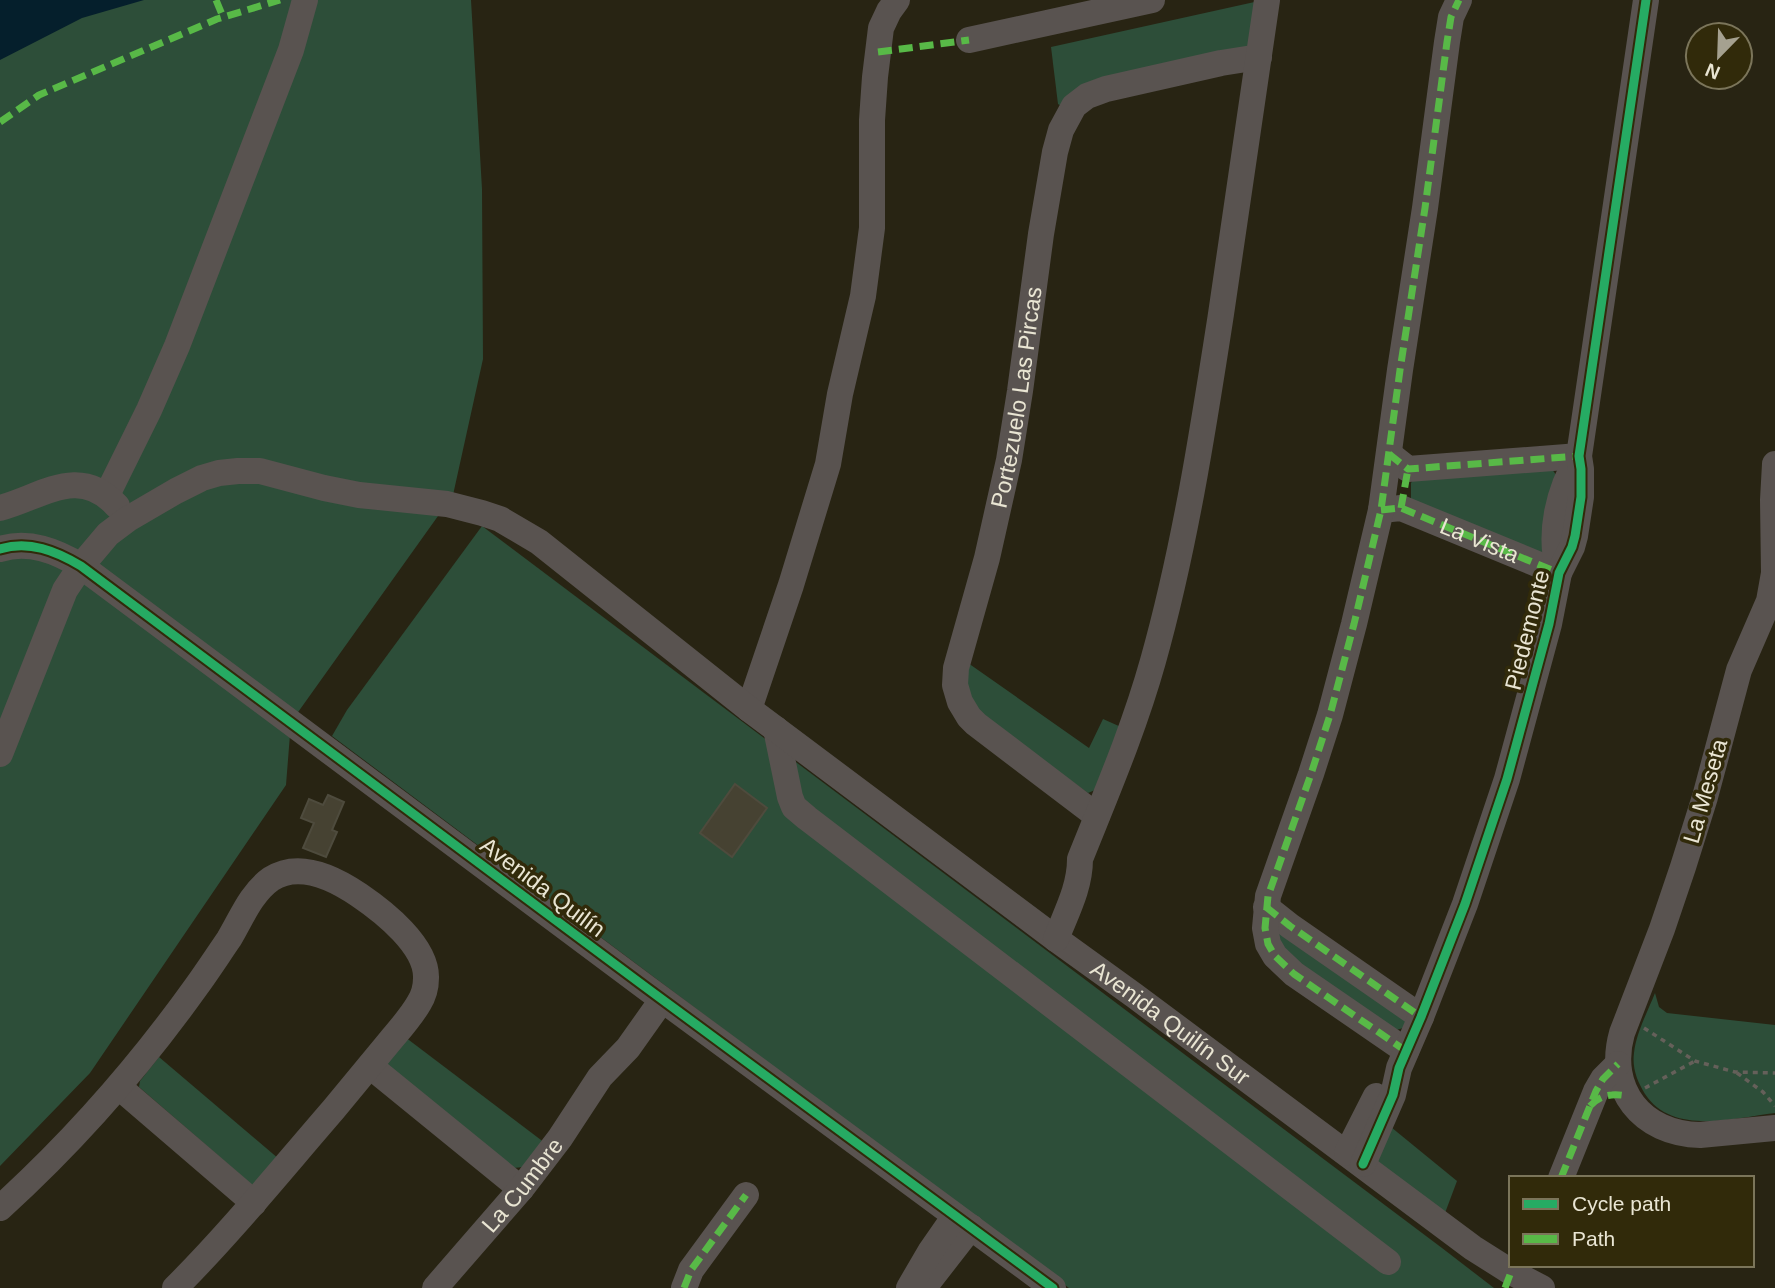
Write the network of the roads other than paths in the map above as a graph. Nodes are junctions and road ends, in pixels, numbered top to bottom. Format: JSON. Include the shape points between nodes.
{"nodes":[{"id":1,"x":305,"y":0,"type":"edge"},
{"id":2,"x":897,"y":0,"type":"edge"},
{"id":3,"x":1152,"y":0,"type":"edge"},
{"id":4,"x":1268,"y":0,"type":"edge"},
{"id":5,"x":1459,"y":0,"type":"edge"},
{"id":6,"x":1646,"y":0,"type":"edge"},
{"id":7,"x":969,"y":40,"type":"dead end"},
{"id":8,"x":1259,"y":57,"type":"junction"},
{"id":9,"x":1579,"y":456,"type":"junction"},
{"id":10,"x":1399,"y":461,"type":"junction"},
{"id":11,"x":1775,"y":464,"type":"edge"},
{"id":12,"x":107,"y":495,"type":"junction"},
{"id":13,"x":0,"y":508,"type":"edge"},
{"id":14,"x":1391,"y":509,"type":"junction"},
{"id":15,"x":128,"y":519,"type":"junction"},
{"id":16,"x":1774,"y":523,"type":"edge"},
{"id":17,"x":0,"y":549,"type":"edge"},
{"id":18,"x":81,"y":566,"type":"junction"},
{"id":19,"x":1559,"y":573,"type":"junction"},
{"id":20,"x":1768,"y":617,"type":"edge"},
{"id":21,"x":749,"y":709,"type":"junction"},
{"id":22,"x":776,"y":729,"type":"junction"},
{"id":23,"x":0,"y":754,"type":"edge"},
{"id":24,"x":1097,"y":816,"type":"junction"},
{"id":25,"x":1266,"y":907,"type":"junction"},
{"id":26,"x":1048,"y":933,"type":"junction"},
{"id":27,"x":655,"y":994,"type":"junction"},
{"id":28,"x":1421,"y":1017,"type":"junction"},
{"id":29,"x":1403,"y":1059,"type":"junction"},
{"id":30,"x":1618,"y":1064,"type":"junction"},
{"id":31,"x":370,"y":1066,"type":"junction"},
{"id":32,"x":119,"y":1087,"type":"junction"},
{"id":33,"x":1628,"y":1097,"type":"junction"},
{"id":34,"x":1590,"y":1106,"type":"junction"},
{"id":35,"x":1775,"y":1128,"type":"edge"},
{"id":36,"x":1355,"y":1158,"type":"junction"},
{"id":37,"x":1562,"y":1176,"type":"edge"},
{"id":38,"x":522,"y":1189,"type":"junction"},
{"id":39,"x":746,"y":1195,"type":"dead end"},
{"id":40,"x":254,"y":1203,"type":"junction"},
{"id":41,"x":0,"y":1208,"type":"edge"},
{"id":42,"x":963,"y":1222,"type":"junction"},
{"id":43,"x":1388,"y":1262,"type":"dead end"},
{"id":44,"x":175,"y":1288,"type":"edge"},
{"id":45,"x":435,"y":1288,"type":"edge"},
{"id":46,"x":684,"y":1288,"type":"edge"},
{"id":47,"x":909,"y":1288,"type":"edge"},
{"id":48,"x":923,"y":1288,"type":"edge"},
{"id":49,"x":1053,"y":1288,"type":"edge"},
{"id":50,"x":1542,"y":1288,"type":"edge"}],
"edges":[{"from":1,"to":12,"type":"street","via":[[291,50],[177,346]]},
{"from":2,"to":21,"type":"street","via":[[881,28],[873,120],[872,228],[863,296],[828,464]]},
{"from":3,"to":7,"type":"street"},
{"from":4,"to":8,"type":"street"},
{"from":5,"to":10,"type":"street","via":[[1451,17],[1425,208]]},
{"from":6,"to":9,"type":"street","name":"Piedemonte"},
{"from":8,"to":24,"type":"street","via":[[1183,540],[1144,691]]},
{"from":8,"to":24,"type":"street","name":"Portezuelo Las Pircas","via":[[1087,96],[1069,113],[1058,139],[1009,460],[955,677],[960,702],[969,717]]},
{"from":9,"to":10,"type":"street"},
{"from":9,"to":19,"type":"street","name":"Piedemonte","via":[[1563,488],[1556,520]]},
{"from":10,"to":14,"type":"street"},
{"from":11,"to":16,"type":"street","name":"La Meseta"},
{"from":12,"to":13,"type":"street","via":[[79,485],[59,486]]},
{"from":12,"to":15,"type":"street"},
{"from":14,"to":19,"type":"street","name":"La Vista"},
{"from":14,"to":25,"type":"street","via":[[1330,715]]},
{"from":15,"to":18,"type":"street","name":"Avenida Quilín Sur","via":[[108,534]]},
{"from":15,"to":21,"type":"street","name":"Avenida Quilín Sur","via":[[202,478],[238,471],[260,471],[359,495],[447,504],[482,513],[539,542]]},
{"from":16,"to":20,"type":"street","name":"La Meseta"},
{"from":17,"to":18,"type":"street","name":"Avenida Quilín","via":[[11,545],[39,548]]},
{"from":18,"to":23,"type":"street","name":"Avenida Quilín Sur","via":[[65,590]]},
{"from":18,"to":27,"type":"street","name":"Avenida Quilín"},
{"from":19,"to":28,"type":"street","name":"Piedemonte","via":[[1504,790]]},
{"from":20,"to":30,"type":"street","name":"La Meseta","via":[[1739,670],[1684,867],[1628,1017]]},
{"from":21,"to":22,"type":"street","name":"Avenida Quilín Sur"},
{"from":22,"to":26,"type":"street","name":"Avenida Quilín Sur"},
{"from":22,"to":43,"type":"street","via":[[794,807]]},
{"from":24,"to":26,"type":"street","via":[[1080,859],[1063,878]]},
{"from":25,"to":28,"type":"street"},
{"from":25,"to":29,"type":"street","via":[[1266,937],[1280,962]]},
{"from":26,"to":36,"type":"street","name":"Avenida Quilín Sur"},
{"from":27,"to":38,"type":"street","name":"La Cumbre","via":[[615,1040],[600,1077]]},
{"from":27,"to":42,"type":"street","name":"Avenida Quilín"},
{"from":28,"to":29,"type":"street","name":"Piedemonte"},
{"from":29,"to":36,"type":"street","name":"Piedemonte","via":[[1394,1095]]},
{"from":30,"to":33,"type":"street"},
{"from":30,"to":34,"type":"street","name":"La Meseta","via":[[1599,1084]]},
{"from":31,"to":32,"type":"street","via":[[421,1001],[426,981],[422,957],[371,903],[325,877],[301,870],[271,879],[257,892],[196,988]]},
{"from":31,"to":38,"type":"street"},
{"from":31,"to":40,"type":"street"},
{"from":32,"to":40,"type":"street"},
{"from":32,"to":41,"type":"street"},
{"from":33,"to":34,"type":"street","via":[[1605,1096]]},
{"from":33,"to":35,"type":"street","via":[[1658,1126],[1688,1135]]},
{"from":34,"to":37,"type":"street","name":"La Meseta"},
{"from":36,"to":50,"type":"street","name":"Avenida Quilín Sur","via":[[1473,1248]]},
{"from":38,"to":45,"type":"street","name":"La Cumbre"},
{"from":39,"to":46,"type":"street","via":[[691,1270]]},
{"from":40,"to":44,"type":"street"},
{"from":42,"to":47,"type":"street","via":[[923,1264]]},
{"from":42,"to":48,"type":"street","via":[[944,1263]]},
{"from":42,"to":49,"type":"street","name":"Avenida Quilín"}]}
